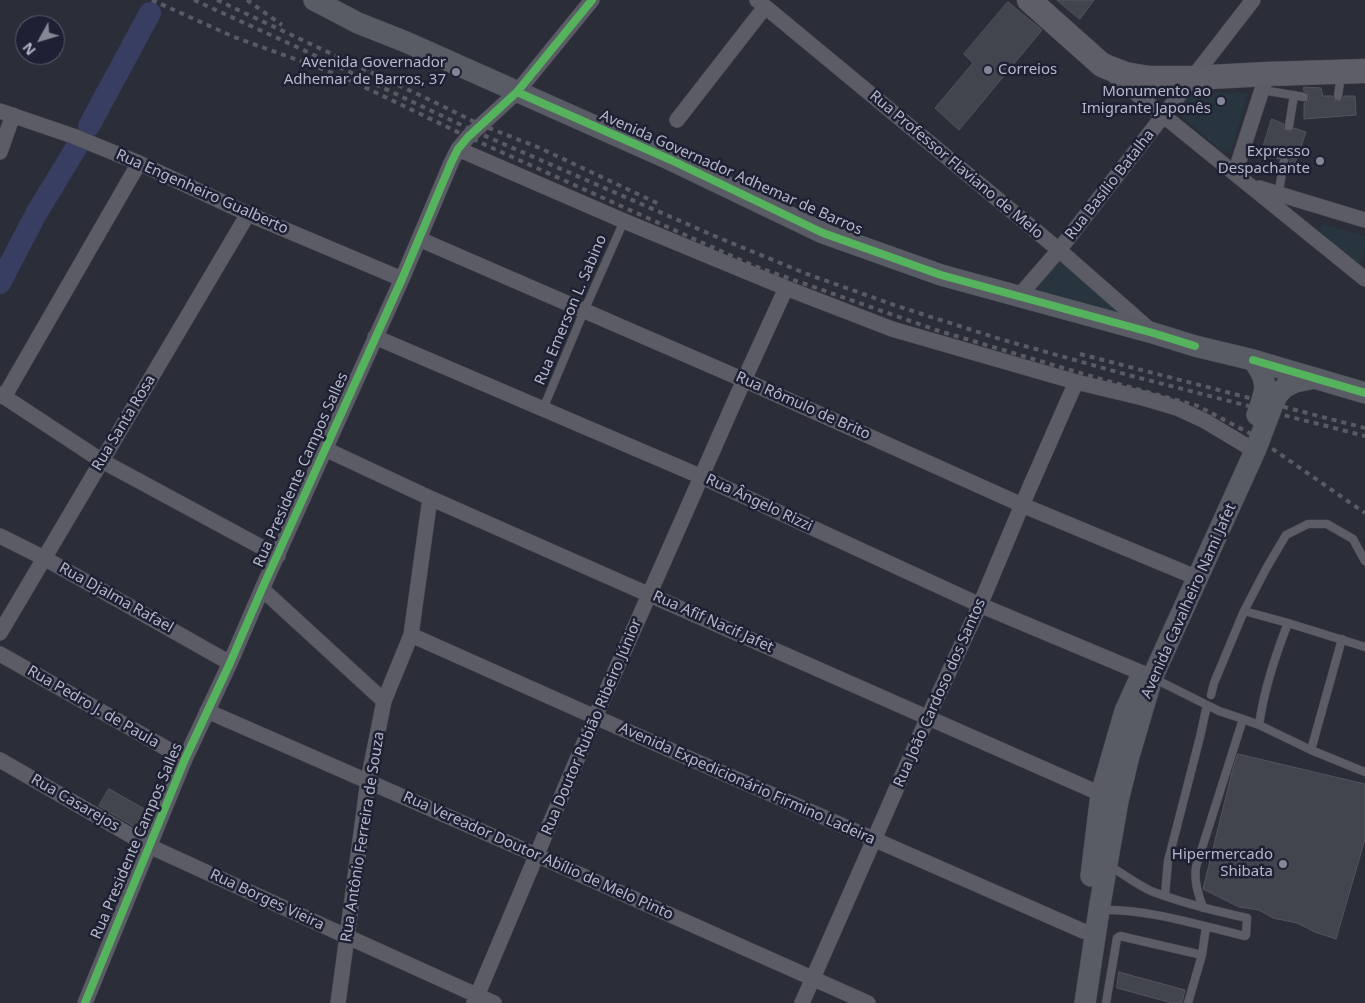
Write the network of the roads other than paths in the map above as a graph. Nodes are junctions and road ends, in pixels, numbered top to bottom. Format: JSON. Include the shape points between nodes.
{"nodes":[{"id":1,"x":315,"y":0,"type":"edge"},
{"id":2,"x":592,"y":0,"type":"edge"},
{"id":3,"x":1253,"y":0,"type":"edge"},
{"id":4,"x":1031,"y":1,"type":"edge"},
{"id":5,"x":761,"y":3,"type":"edge"},
{"id":6,"x":1102,"y":65,"type":"junction"},
{"id":7,"x":1341,"y":72,"type":"junction"},
{"id":8,"x":1365,"y":72,"type":"edge"},
{"id":9,"x":1191,"y":78,"type":"junction"},
{"id":10,"x":1264,"y":82,"type":"junction"},
{"id":11,"x":517,"y":92,"type":"junction"},
{"id":12,"x":1294,"y":95,"type":"junction"},
{"id":13,"x":1338,"y":96,"type":"dead end"},
{"id":14,"x":1304,"y":97,"type":"dead end"},
{"id":15,"x":6,"y":113,"type":"edge"},
{"id":16,"x":1164,"y":116,"type":"junction"},
{"id":17,"x":677,"y":120,"type":"dead end"},
{"id":18,"x":1289,"y":126,"type":"dead end"},
{"id":19,"x":458,"y":149,"type":"junction"},
{"id":20,"x":0,"y":152,"type":"edge"},
{"id":21,"x":1284,"y":161,"type":"dead end"},
{"id":22,"x":139,"y":163,"type":"junction"},
{"id":23,"x":1235,"y":174,"type":"junction"},
{"id":24,"x":1276,"y":199,"type":"junction"},
{"id":25,"x":248,"y":214,"type":"junction"},
{"id":26,"x":1365,"y":220,"type":"edge"},
{"id":27,"x":624,"y":221,"type":"junction"},
{"id":28,"x":419,"y":239,"type":"junction"},
{"id":29,"x":1059,"y":250,"type":"junction"},
{"id":30,"x":1364,"y":277,"type":"edge"},
{"id":31,"x":402,"y":279,"type":"junction"},
{"id":32,"x":786,"y":288,"type":"junction"},
{"id":33,"x":1019,"y":296,"type":"junction"},
{"id":34,"x":584,"y":311,"type":"junction"},
{"id":35,"x":1153,"y":333,"type":"junction"},
{"id":36,"x":375,"y":337,"type":"junction"},
{"id":37,"x":1253,"y":360,"type":"junction"},
{"id":38,"x":1316,"y":378,"type":"junction"},
{"id":39,"x":744,"y":380,"type":"junction"},
{"id":40,"x":1076,"y":382,"type":"junction"},
{"id":41,"x":1365,"y":393,"type":"edge"},
{"id":42,"x":2,"y":396,"type":"edge"},
{"id":43,"x":543,"y":409,"type":"junction"},
{"id":44,"x":1251,"y":448,"type":"junction"},
{"id":45,"x":325,"y":449,"type":"junction"},
{"id":46,"x":102,"y":461,"type":"junction"},
{"id":47,"x":702,"y":477,"type":"junction"},
{"id":48,"x":430,"y":498,"type":"junction"},
{"id":49,"x":1022,"y":505,"type":"junction"},
{"id":50,"x":0,"y":536,"type":"edge"},
{"id":51,"x":278,"y":556,"type":"junction"},
{"id":52,"x":44,"y":558,"type":"junction"},
{"id":53,"x":1365,"y":561,"type":"edge"},
{"id":54,"x":1192,"y":576,"type":"junction"},
{"id":55,"x":262,"y":589,"type":"junction"},
{"id":56,"x":649,"y":594,"type":"junction"},
{"id":57,"x":980,"y":605,"type":"junction"},
{"id":58,"x":1244,"y":611,"type":"junction"},
{"id":59,"x":1288,"y":623,"type":"junction"},
{"id":60,"x":0,"y":633,"type":"edge"},
{"id":61,"x":411,"y":635,"type":"junction"},
{"id":62,"x":1342,"y":639,"type":"junction"},
{"id":63,"x":1365,"y":647,"type":"edge"},
{"id":64,"x":0,"y":654,"type":"edge"},
{"id":65,"x":230,"y":663,"type":"junction"},
{"id":66,"x":1147,"y":675,"type":"junction"},
{"id":67,"x":1211,"y":695,"type":"dead end"},
{"id":68,"x":384,"y":701,"type":"junction"},
{"id":69,"x":1207,"y":705,"type":"junction"},
{"id":70,"x":208,"y":711,"type":"junction"},
{"id":71,"x":595,"y":717,"type":"junction"},
{"id":72,"x":928,"y":717,"type":"junction"},
{"id":73,"x":1243,"y":719,"type":"junction"},
{"id":74,"x":1259,"y":725,"type":"junction"},
{"id":75,"x":1311,"y":750,"type":"junction"},
{"id":76,"x":185,"y":759,"type":"junction"},
{"id":77,"x":0,"y":760,"type":"edge"},
{"id":78,"x":1365,"y":772,"type":"edge"},
{"id":79,"x":368,"y":781,"type":"junction"},
{"id":80,"x":1101,"y":794,"type":"junction"},
{"id":81,"x":875,"y":840,"type":"junction"},
{"id":82,"x":149,"y":846,"type":"junction"},
{"id":83,"x":536,"y":855,"type":"junction"},
{"id":84,"x":1107,"y":864,"type":"junction"},
{"id":85,"x":1165,"y":895,"type":"junction"},
{"id":86,"x":1203,"y":908,"type":"junction"},
{"id":87,"x":1099,"y":910,"type":"junction"},
{"id":88,"x":1206,"y":927,"type":"junction"},
{"id":89,"x":1090,"y":932,"type":"junction"},
{"id":90,"x":348,"y":937,"type":"junction"},
{"id":91,"x":1202,"y":955,"type":"junction"},
{"id":92,"x":813,"y":979,"type":"junction"},
{"id":93,"x":476,"y":999,"type":"edge"},
{"id":94,"x":85,"y":1003,"type":"edge"},
{"id":95,"x":338,"y":1003,"type":"edge"},
{"id":96,"x":494,"y":1003,"type":"edge"},
{"id":97,"x":802,"y":1003,"type":"edge"},
{"id":98,"x":868,"y":1003,"type":"edge"},
{"id":99,"x":1071,"y":1003,"type":"edge"},
{"id":100,"x":1084,"y":1003,"type":"edge"},
{"id":101,"x":1106,"y":1003,"type":"edge"},
{"id":102,"x":1188,"y":1003,"type":"edge"}],
"edges":[{"from":1,"to":11,"type":"main road","name":"Avenida Governador Adhemar de Barros","via":[[358,23]]},
{"from":2,"to":11,"type":"street","name":"Rua Presidente Campos Salles"},
{"from":3,"to":9,"type":"street","name":"Rua Basílio Batalha"},
{"from":4,"to":6,"type":"main road"},
{"from":5,"to":17,"type":"street"},
{"from":5,"to":29,"type":"street","name":"Rua Professor Flaviano de Melo"},
{"from":6,"to":9,"type":"main road","via":[[1125,74],[1149,78]]},
{"from":6,"to":16,"type":"street"},
{"from":7,"to":8,"type":"main road"},
{"from":7,"to":10,"type":"main road"},
{"from":7,"to":13,"type":"lane"},
{"from":9,"to":10,"type":"main road"},
{"from":9,"to":16,"type":"street","name":"Rua Basílio Batalha"},
{"from":10,"to":12,"type":"lane"},
{"from":10,"to":23,"type":"street"},
{"from":11,"to":19,"type":"street","name":"Rua Presidente Campos Salles"},
{"from":11,"to":33,"type":"main road","name":"Avenida Governador Adhemar de Barros","via":[[823,233],[941,275]]},
{"from":12,"to":14,"type":"lane"},
{"from":12,"to":18,"type":"lane"},
{"from":15,"to":20,"type":"street"},
{"from":15,"to":22,"type":"street","name":"Rua Engenheiro Gualberto"},
{"from":16,"to":23,"type":"street"},
{"from":16,"to":29,"type":"street","name":"Rua Basílio Batalha"},
{"from":19,"to":27,"type":"street"},
{"from":19,"to":28,"type":"street","name":"Rua Presidente Campos Salles"},
{"from":21,"to":24,"type":"lane"},
{"from":22,"to":25,"type":"street","name":"Rua Engenheiro Gualberto"},
{"from":22,"to":42,"type":"street"},
{"from":23,"to":24,"type":"street"},
{"from":24,"to":26,"type":"street"},
{"from":24,"to":30,"type":"street"},
{"from":25,"to":31,"type":"street","name":"Rua Engenheiro Gualberto"},
{"from":25,"to":46,"type":"street","name":"Rua Santa Rosa"},
{"from":27,"to":32,"type":"street"},
{"from":27,"to":34,"type":"lane","name":"Rua Emerson L. Sabino"},
{"from":28,"to":31,"type":"street","name":"Rua Presidente Campos Salles"},
{"from":28,"to":34,"type":"street","name":"Rua Rômulo de Brito"},
{"from":29,"to":33,"type":"street","name":"Rua Basílio Batalha"},
{"from":29,"to":35,"type":"street","name":"Rua Professor Flaviano de Melo"},
{"from":31,"to":36,"type":"street","name":"Rua Presidente Campos Salles"},
{"from":32,"to":39,"type":"street","name":"Rua Doutor Rubião Ribeiro Júnior"},
{"from":32,"to":40,"type":"street","via":[[892,329]]},
{"from":33,"to":35,"type":"main road","name":"Avenida Governador Adhemar de Barros"},
{"from":34,"to":39,"type":"street","name":"Rua Rômulo de Brito"},
{"from":34,"to":43,"type":"lane","name":"Rua Emerson L. Sabino"},
{"from":35,"to":37,"type":"main road","name":"Avenida Governador Adhemar de Barros"},
{"from":36,"to":43,"type":"street","name":"Rua Ângelo Rizzi"},
{"from":36,"to":45,"type":"street","name":"Rua Presidente Campos Salles"},
{"from":37,"to":38,"type":"main road","name":"Avenida Governador Adhemar de Barros"},
{"from":37,"to":44,"type":"main road","name":"Avenida Cavalheiro Nami Jafet","via":[[1262,372],[1265,388]]},
{"from":38,"to":41,"type":"main road","name":"Avenida Governador Adhemar de Barros"},
{"from":38,"to":44,"type":"main road","name":"Avenida Cavalheiro Nami Jafet","via":[[1295,382],[1278,394]]},
{"from":39,"to":47,"type":"street","name":"Rua Doutor Rubião Ribeiro Júnior"},
{"from":39,"to":49,"type":"street","name":"Rua Rômulo de Brito"},
{"from":40,"to":44,"type":"street","via":[[1176,408],[1205,420]]},
{"from":40,"to":49,"type":"street","name":"Rua João Cardoso dos Santos"},
{"from":42,"to":46,"type":"street"},
{"from":43,"to":47,"type":"street","name":"Rua Ângelo Rizzi"},
{"from":44,"to":54,"type":"main road","name":"Avenida Cavalheiro Nami Jafet"},
{"from":45,"to":48,"type":"street","name":"Rua Afif Nacif Jafet"},
{"from":45,"to":51,"type":"street","name":"Rua Presidente Campos Salles"},
{"from":46,"to":51,"type":"street"},
{"from":46,"to":52,"type":"street","name":"Rua Santa Rosa"},
{"from":47,"to":56,"type":"street","name":"Rua Doutor Rubião Ribeiro Júnior"},
{"from":47,"to":57,"type":"street","name":"Rua Ângelo Rizzi"},
{"from":48,"to":56,"type":"street","name":"Rua Afif Nacif Jafet"},
{"from":48,"to":61,"type":"street","name":"Rua Antônio Ferreira de Souza"},
{"from":49,"to":54,"type":"street","name":"Rua Rômulo de Brito"},
{"from":49,"to":57,"type":"street","name":"Rua João Cardoso dos Santos"},
{"from":50,"to":52,"type":"street","name":"Rua Djalma Rafael"},
{"from":51,"to":55,"type":"street","name":"Rua Presidente Campos Salles"},
{"from":52,"to":60,"type":"street","name":"Rua Santa Rosa"},
{"from":52,"to":65,"type":"street","name":"Rua Djalma Rafael"},
{"from":53,"to":58,"type":"lane","via":[[1353,539],[1327,524],[1308,524],[1286,535]]},
{"from":54,"to":66,"type":"main road","name":"Avenida Cavalheiro Nami Jafet"},
{"from":55,"to":65,"type":"street","name":"Rua Presidente Campos Salles"},
{"from":55,"to":68,"type":"street"},
{"from":56,"to":71,"type":"street","name":"Rua Doutor Rubião Ribeiro Júnior"},
{"from":56,"to":72,"type":"street","name":"Rua Afif Nacif Jafet"},
{"from":57,"to":66,"type":"street","name":"Rua Ângelo Rizzi"},
{"from":57,"to":72,"type":"street","name":"Rua João Cardoso dos Santos"},
{"from":58,"to":59,"type":"lane"},
{"from":58,"to":67,"type":"lane"},
{"from":59,"to":62,"type":"lane"},
{"from":59,"to":74,"type":"lane","via":[[1277,650]]},
{"from":61,"to":68,"type":"street","name":"Rua Antônio Ferreira de Souza"},
{"from":61,"to":71,"type":"street","name":"Avenida Expedicionário Firmino Ladeira"},
{"from":62,"to":63,"type":"lane"},
{"from":62,"to":75,"type":"lane"},
{"from":64,"to":76,"type":"street","name":"Rua Pedro J. de Paula"},
{"from":65,"to":70,"type":"street","name":"Rua Presidente Campos Salles"},
{"from":66,"to":69,"type":"lane"},
{"from":66,"to":80,"type":"main road","name":"Avenida Cavalheiro Nami Jafet","via":[[1126,711]]},
{"from":66,"to":84,"type":"main road","name":"Avenida Cavalheiro Nami Jafet"},
{"from":68,"to":79,"type":"street","name":"Rua Antônio Ferreira de Souza"},
{"from":69,"to":73,"type":"lane"},
{"from":69,"to":85,"type":"lane","via":[[1168,861]]},
{"from":70,"to":76,"type":"street","name":"Rua Presidente Campos Salles"},
{"from":70,"to":79,"type":"street","name":"Rua Vereador Doutor Abílio de Melo Pinto"},
{"from":71,"to":81,"type":"street","name":"Avenida Expedicionário Firmino Ladeira"},
{"from":71,"to":83,"type":"street","name":"Rua Doutor Rubião Ribeiro Júnior"},
{"from":72,"to":80,"type":"street","name":"Rua Afif Nacif Jafet"},
{"from":72,"to":81,"type":"street","name":"Rua João Cardoso dos Santos"},
{"from":73,"to":74,"type":"lane"},
{"from":73,"to":86,"type":"lane","via":[[1196,867],[1196,887]]},
{"from":74,"to":75,"type":"lane"},
{"from":75,"to":78,"type":"lane"},
{"from":76,"to":82,"type":"street","name":"Rua Presidente Campos Salles"},
{"from":77,"to":82,"type":"street","name":"Rua Casarejos"},
{"from":79,"to":83,"type":"street","name":"Rua Vereador Doutor Abílio de Melo Pinto"},
{"from":79,"to":90,"type":"street","name":"Rua Antônio Ferreira de Souza"},
{"from":80,"to":89,"type":"main road","name":"Avenida Cavalheiro Nami Jafet"},
{"from":81,"to":89,"type":"street","name":"Avenida Expedicionário Firmino Ladeira"},
{"from":81,"to":92,"type":"street","name":"Rua João Cardoso dos Santos"},
{"from":82,"to":90,"type":"street","name":"Rua Borges Vieira"},
{"from":82,"to":94,"type":"street","name":"Rua Presidente Campos Salles"},
{"from":83,"to":92,"type":"street","name":"Rua Vereador Doutor Abílio de Melo Pinto"},
{"from":83,"to":93,"type":"street","name":"Rua Doutor Rubião Ribeiro Júnior"},
{"from":84,"to":85,"type":"lane","via":[[1150,890]]},
{"from":84,"to":87,"type":"main road","name":"Avenida Cavalheiro Nami Jafet"},
{"from":85,"to":86,"type":"lane"},
{"from":86,"to":88,"type":"lane","via":[[1248,919],[1245,936]]},
{"from":87,"to":88,"type":"lane","via":[[1147,913]]},
{"from":87,"to":89,"type":"main road","name":"Avenida Cavalheiro Nami Jafet"},
{"from":88,"to":91,"type":"lane"},
{"from":89,"to":99,"type":"main road","name":"Avenida Cavalheiro Nami Jafet"},
{"from":89,"to":100,"type":"main road","name":"Avenida Cavalheiro Nami Jafet"},
{"from":90,"to":93,"type":"street","name":"Rua Borges Vieira"},
{"from":90,"to":95,"type":"street","name":"Rua Antônio Ferreira de Souza"},
{"from":91,"to":101,"type":"lane","via":[[1120,936],[1117,938]]},
{"from":91,"to":102,"type":"lane"},
{"from":92,"to":97,"type":"street","name":"Rua João Cardoso dos Santos"},
{"from":92,"to":98,"type":"street","name":"Rua Vereador Doutor Abílio de Melo Pinto"},
{"from":93,"to":96,"type":"street","name":"Rua Borges Vieira"}]}
